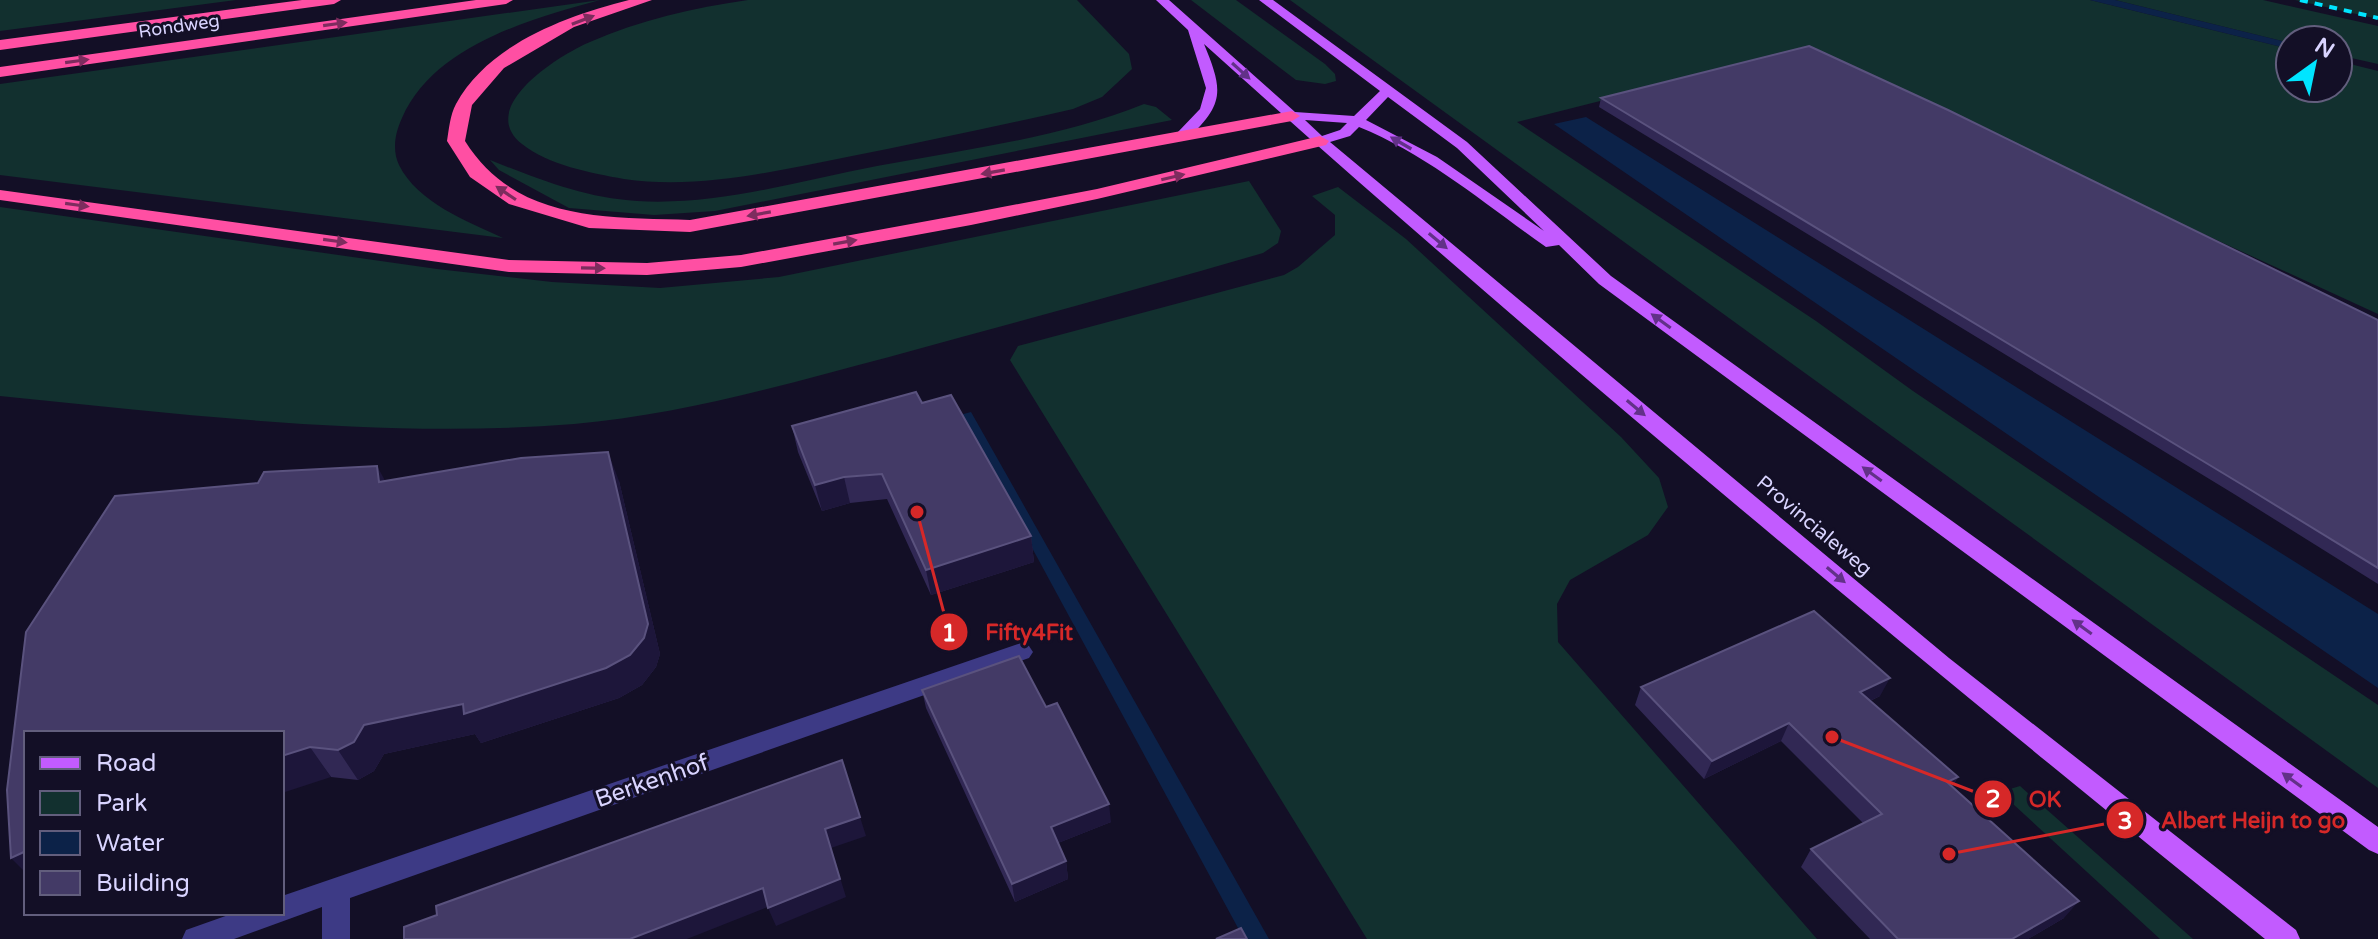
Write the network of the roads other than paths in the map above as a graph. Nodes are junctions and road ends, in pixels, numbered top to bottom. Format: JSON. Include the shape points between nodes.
{"nodes":[{"id":1,"x":334,"y":0,"type":"edge"},
{"id":2,"x":506,"y":0,"type":"edge"},
{"id":3,"x":645,"y":0,"type":"edge"},
{"id":4,"x":1162,"y":0,"type":"edge"},
{"id":5,"x":1265,"y":0,"type":"edge"},
{"id":6,"x":1192,"y":27,"type":"junction"},
{"id":7,"x":0,"y":45,"type":"edge"},
{"id":8,"x":0,"y":72,"type":"edge"},
{"id":9,"x":1388,"y":90,"type":"junction"},
{"id":10,"x":1292,"y":116,"type":"junction"},
{"id":11,"x":1359,"y":122,"type":"junction"},
{"id":12,"x":1182,"y":136,"type":"junction"},
{"id":13,"x":1320,"y":141,"type":"junction"},
{"id":14,"x":0,"y":195,"type":"edge"},
{"id":15,"x":1605,"y":280,"type":"junction"},
{"id":16,"x":1021,"y":652,"type":"dead end"},
{"id":17,"x":2378,"y":842,"type":"edge"},
{"id":18,"x":336,"y":891,"type":"junction"},
{"id":19,"x":284,"y":908,"type":"edge"},
{"id":20,"x":266,"y":915,"type":"edge"},
{"id":21,"x":196,"y":939,"type":"edge"},
{"id":22,"x":336,"y":939,"type":"edge"},
{"id":23,"x":2286,"y":939,"type":"edge"}],
"edges":[{"from":1,"to":7,"type":"highway","name":"Rondweg"},
{"from":8,"to":2,"type":"highway","name":"Rondweg","one_way":true},
{"from":12,"to":3,"type":"highway","one_way":true,"via":[[690,226],[589,222],[515,200],[476,173],[456,141],[461,107],[486,77],[506,59],[559,29]]},
{"from":4,"to":6,"type":"main road","name":"Provincialeweg"},
{"from":5,"to":9,"type":"main road"},
{"from":6,"to":10,"type":"main road","name":"Provincialeweg","one_way":true},
{"from":6,"to":12,"type":"main road","name":"Provincialeweg","via":[[1214,89],[1206,117]]},
{"from":9,"to":11,"type":"main road"},
{"from":9,"to":15,"type":"main road","via":[[1462,145]]},
{"from":10,"to":11,"type":"main road"},
{"from":10,"to":12,"type":"highway"},
{"from":10,"to":13,"type":"main road","name":"Provincialeweg"},
{"from":11,"to":13,"type":"main road"},
{"from":15,"to":11,"type":"main road","one_way":true,"via":[[1422,155]]},
{"from":14,"to":13,"type":"highway","one_way":true,"via":[[509,266],[647,269],[741,261],[971,219]]},
{"from":13,"to":23,"type":"main road","name":"Provincialeweg","one_way":true,"via":[[1941,664]]},
{"from":17,"to":15,"type":"main road","one_way":true},
{"from":16,"to":18,"type":"street","name":"Berkenhof"},
{"from":18,"to":19,"type":"street","name":"Berkenhof"},
{"from":18,"to":22,"type":"street"},
{"from":20,"to":21,"type":"street"}]}
